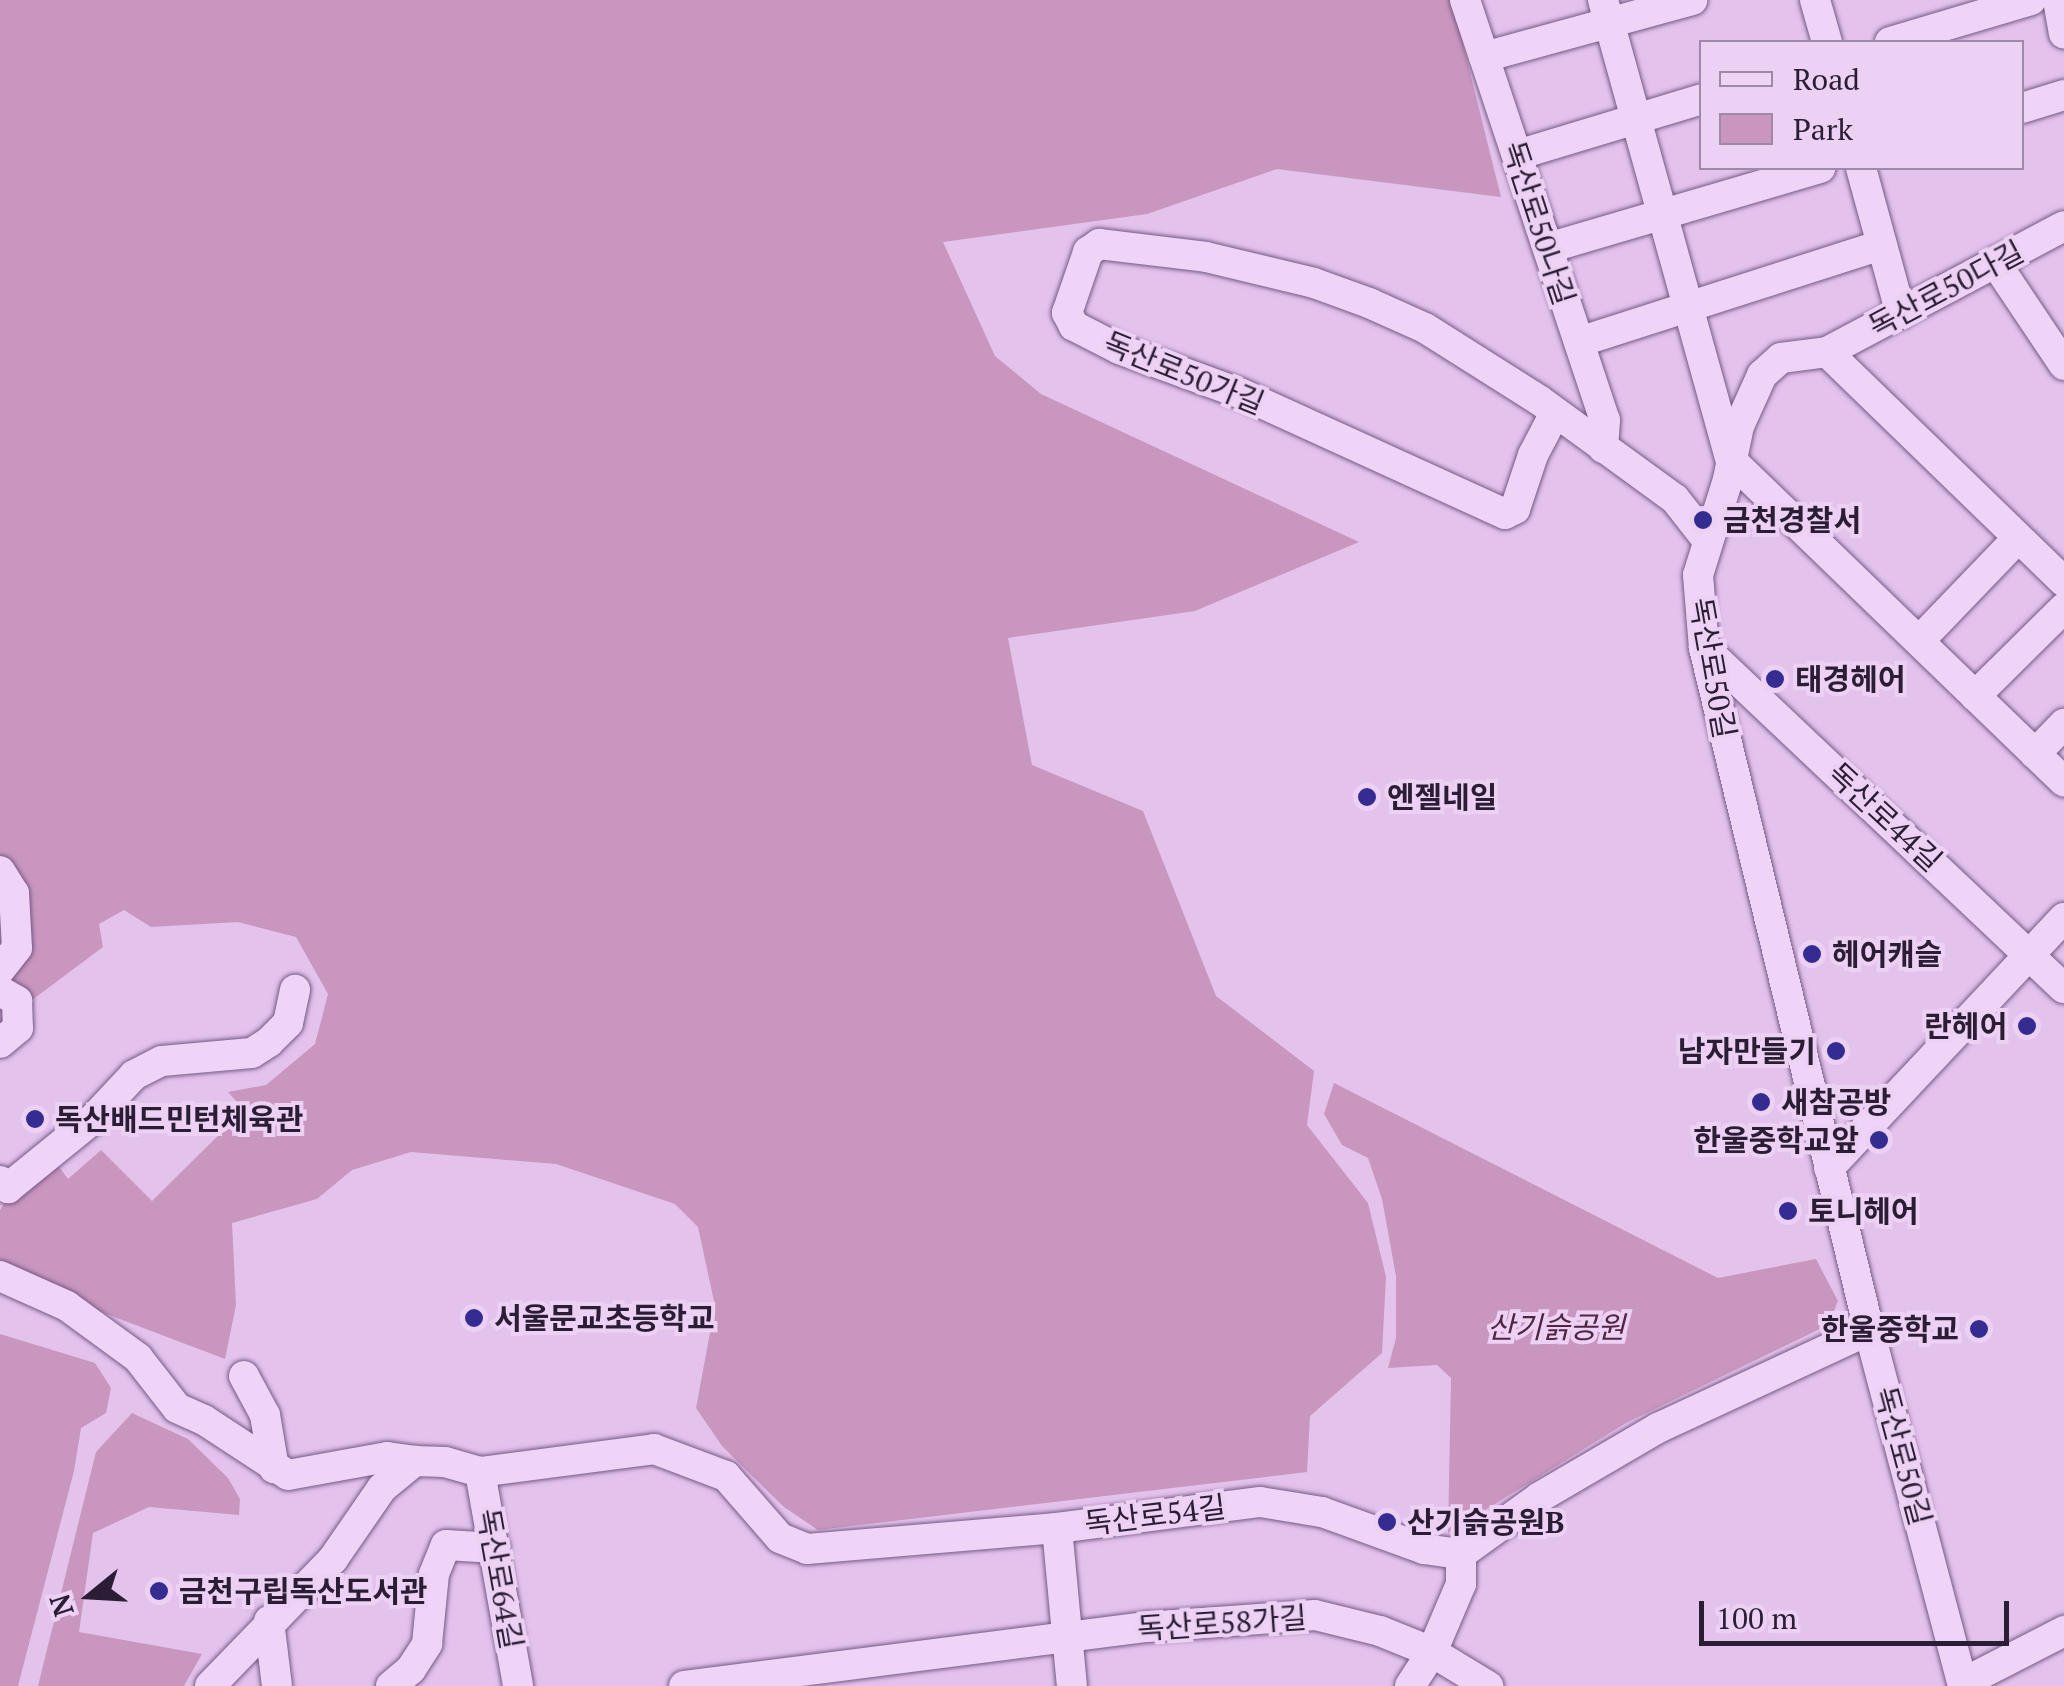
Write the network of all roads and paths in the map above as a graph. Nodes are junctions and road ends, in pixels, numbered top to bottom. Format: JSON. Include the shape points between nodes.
{"nodes":[{"id":1,"x":1465,"y":0,"type":"edge"},
{"id":2,"x":1692,"y":0,"type":"edge"},
{"id":3,"x":1815,"y":0,"type":"edge"},
{"id":4,"x":2031,"y":0,"type":"edge"},
{"id":5,"x":2058,"y":0,"type":"edge"},
{"id":6,"x":1606,"y":11,"type":"edge"},
{"id":7,"x":2064,"y":33,"type":"edge"},
{"id":8,"x":1825,"y":40,"type":"edge"},
{"id":9,"x":1897,"y":40,"type":"edge"},
{"id":10,"x":1484,"y":58,"type":"junction"},
{"id":11,"x":2064,"y":96,"type":"edge"},
{"id":12,"x":1699,"y":101,"type":"edge"},
{"id":13,"x":2024,"y":107,"type":"edge"},
{"id":14,"x":1636,"y":119,"type":"junction"},
{"id":15,"x":1516,"y":155,"type":"junction"},
{"id":16,"x":1813,"y":170,"type":"edge"},
{"id":17,"x":1862,"y":170,"type":"edge"},
{"id":18,"x":1662,"y":214,"type":"junction"},
{"id":19,"x":2064,"y":226,"type":"edge"},
{"id":20,"x":1882,"y":245,"type":"junction"},
{"id":21,"x":1548,"y":248,"type":"junction"},
{"id":22,"x":1995,"y":262,"type":"junction"},
{"id":23,"x":1687,"y":307,"type":"junction"},
{"id":24,"x":1901,"y":314,"type":"junction"},
{"id":25,"x":1579,"y":342,"type":"junction"},
{"id":26,"x":1828,"y":352,"type":"junction"},
{"id":27,"x":2064,"y":365,"type":"edge"},
{"id":28,"x":1556,"y":413,"type":"junction"},
{"id":29,"x":1603,"y":448,"type":"junction"},
{"id":30,"x":1731,"y":460,"type":"junction"},
{"id":31,"x":2018,"y":538,"type":"junction"},
{"id":32,"x":1708,"y":541,"type":"junction"},
{"id":33,"x":2064,"y":582,"type":"edge"},
{"id":34,"x":2064,"y":608,"type":"edge"},
{"id":35,"x":1919,"y":641,"type":"junction"},
{"id":36,"x":1704,"y":648,"type":"junction"},
{"id":37,"x":1975,"y":696,"type":"junction"},
{"id":38,"x":2064,"y":724,"type":"edge"},
{"id":39,"x":2035,"y":754,"type":"junction"},
{"id":40,"x":2064,"y":782,"type":"edge"},
{"id":41,"x":0,"y":871,"type":"edge"},
{"id":42,"x":2064,"y":918,"type":"edge"},
{"id":43,"x":2029,"y":954,"type":"junction"},
{"id":44,"x":0,"y":970,"type":"edge"},
{"id":45,"x":2064,"y":988,"type":"edge"},
{"id":46,"x":295,"y":990,"type":"dead end"},
{"id":47,"x":0,"y":991,"type":"edge"},
{"id":48,"x":0,"y":1043,"type":"edge"},
{"id":49,"x":1829,"y":1168,"type":"junction"},
{"id":50,"x":0,"y":1182,"type":"edge"},
{"id":51,"x":0,"y":1276,"type":"edge"},
{"id":52,"x":1870,"y":1330,"type":"junction"},
{"id":53,"x":244,"y":1376,"type":"dead end"},
{"id":54,"x":414,"y":1461,"type":"junction"},
{"id":55,"x":274,"y":1468,"type":"junction"},
{"id":56,"x":480,"y":1472,"type":"junction"},
{"id":57,"x":1057,"y":1528,"type":"junction"},
{"id":58,"x":495,"y":1548,"type":"junction"},
{"id":59,"x":1461,"y":1554,"type":"junction"},
{"id":60,"x":270,"y":1621,"type":"junction"},
{"id":61,"x":2064,"y":1630,"type":"edge"},
{"id":62,"x":1068,"y":1637,"type":"junction"},
{"id":63,"x":1432,"y":1652,"type":"junction"},
{"id":64,"x":777,"y":1680,"type":"edge"},
{"id":65,"x":1963,"y":1685,"type":"edge"},
{"id":66,"x":210,"y":1686,"type":"edge"},
{"id":67,"x":277,"y":1686,"type":"edge"},
{"id":68,"x":391,"y":1686,"type":"edge"},
{"id":69,"x":518,"y":1686,"type":"edge"},
{"id":70,"x":684,"y":1686,"type":"edge"},
{"id":71,"x":1072,"y":1686,"type":"edge"},
{"id":72,"x":1410,"y":1686,"type":"edge"},
{"id":73,"x":1488,"y":1686,"type":"edge"}],
"edges":[{"from":1,"to":10,"type":"street","name":"독산로50나길"},
{"from":2,"to":6,"type":"street"},
{"from":3,"to":8,"type":"street"},
{"from":4,"to":9,"type":"street"},
{"from":5,"to":7,"type":"street"},
{"from":6,"to":10,"type":"street"},
{"from":6,"to":14,"type":"street"},
{"from":10,"to":15,"type":"street","name":"독산로50나길"},
{"from":11,"to":13,"type":"street"},
{"from":12,"to":14,"type":"street"},
{"from":14,"to":15,"type":"street"},
{"from":14,"to":18,"type":"street"},
{"from":15,"to":21,"type":"street","name":"독산로50나길"},
{"from":16,"to":18,"type":"street"},
{"from":17,"to":20,"type":"street"},
{"from":18,"to":21,"type":"street"},
{"from":18,"to":23,"type":"street"},
{"from":19,"to":22,"type":"street","name":"독산로50다길"},
{"from":20,"to":23,"type":"street"},
{"from":20,"to":24,"type":"street"},
{"from":21,"to":25,"type":"street","name":"독산로50나길"},
{"from":22,"to":24,"type":"street","name":"독산로50다길"},
{"from":22,"to":27,"type":"street"},
{"from":23,"to":25,"type":"street"},
{"from":23,"to":30,"type":"street"},
{"from":24,"to":26,"type":"street","name":"독산로50다길"},
{"from":25,"to":29,"type":"street","name":"독산로50나길","via":[[1605,420]]},
{"from":26,"to":30,"type":"street","name":"독산로50다길","via":[[1781,358],[1762,375]]},
{"from":26,"to":31,"type":"street","name":"독산로50다길"},
{"from":28,"to":28,"type":"street","name":"독산로50가길","via":[[1411,321],[1314,283],[1206,257],[1099,244],[1088,252],[1067,312],[1074,326],[1119,349],[1242,394],[1504,514],[1515,509]]},
{"from":28,"to":29,"type":"street","name":"독산로50가길"},
{"from":29,"to":32,"type":"street","name":"독산로50가길","via":[[1675,498]]},
{"from":30,"to":32,"type":"street","name":"독산로50길"},
{"from":30,"to":35,"type":"street"},
{"from":31,"to":33,"type":"street","name":"독산로50다길"},
{"from":31,"to":35,"type":"street"},
{"from":32,"to":36,"type":"street","name":"독산로50길","via":[[1698,575]]},
{"from":34,"to":37,"type":"street"},
{"from":35,"to":37,"type":"street"},
{"from":36,"to":43,"type":"street","name":"독산로44길"},
{"from":36,"to":49,"type":"street","name":"독산로50길"},
{"from":37,"to":39,"type":"street"},
{"from":38,"to":39,"type":"street"},
{"from":39,"to":40,"type":"street"},
{"from":41,"to":44,"type":"street","via":[[14,892],[17,948]]},
{"from":42,"to":43,"type":"street"},
{"from":43,"to":45,"type":"street","name":"독산로44길"},
{"from":43,"to":49,"type":"street"},
{"from":46,"to":50,"type":"street","via":[[288,1023],[269,1042],[252,1053],[162,1060],[134,1075],[94,1119],[8,1188]]},
{"from":47,"to":48,"type":"street","via":[[17,1001],[18,1028]]},
{"from":49,"to":52,"type":"street","name":"독산로50길"},
{"from":51,"to":55,"type":"street","via":[[67,1306],[138,1358],[177,1408]]},
{"from":52,"to":59,"type":"street","via":[[1658,1428],[1553,1489]]},
{"from":52,"to":65,"type":"street","name":"독산로50길"},
{"from":53,"to":55,"type":"street","via":[[265,1416]]},
{"from":54,"to":55,"type":"street","name":"독산로54길","via":[[387,1457],[288,1475]]},
{"from":54,"to":56,"type":"street","name":"독산로54길"},
{"from":54,"to":60,"type":"street","via":[[382,1488],[332,1559]]},
{"from":56,"to":57,"type":"street","name":"독산로54길","via":[[654,1450],[726,1476],[780,1538],[806,1549]]},
{"from":56,"to":58,"type":"street","name":"독산로64길"},
{"from":57,"to":59,"type":"street","name":"독산로54길","via":[[1260,1502],[1322,1512],[1424,1550]]},
{"from":57,"to":62,"type":"street"},
{"from":58,"to":68,"type":"street","via":[[446,1546],[434,1574],[427,1644]]},
{"from":58,"to":69,"type":"street","name":"독산로64길"},
{"from":59,"to":63,"type":"street","via":[[1461,1584]]},
{"from":60,"to":66,"type":"street"},
{"from":60,"to":67,"type":"street"},
{"from":61,"to":65,"type":"street"},
{"from":62,"to":63,"type":"street","name":"독산로58가길","via":[[1315,1615],[1380,1630]]},
{"from":62,"to":64,"type":"street","name":"독산로58가길"},
{"from":62,"to":71,"type":"street"},
{"from":63,"to":72,"type":"street"},
{"from":63,"to":73,"type":"street","name":"독산로58가길"},
{"from":64,"to":70,"type":"street","name":"독산로58가길"}]}
